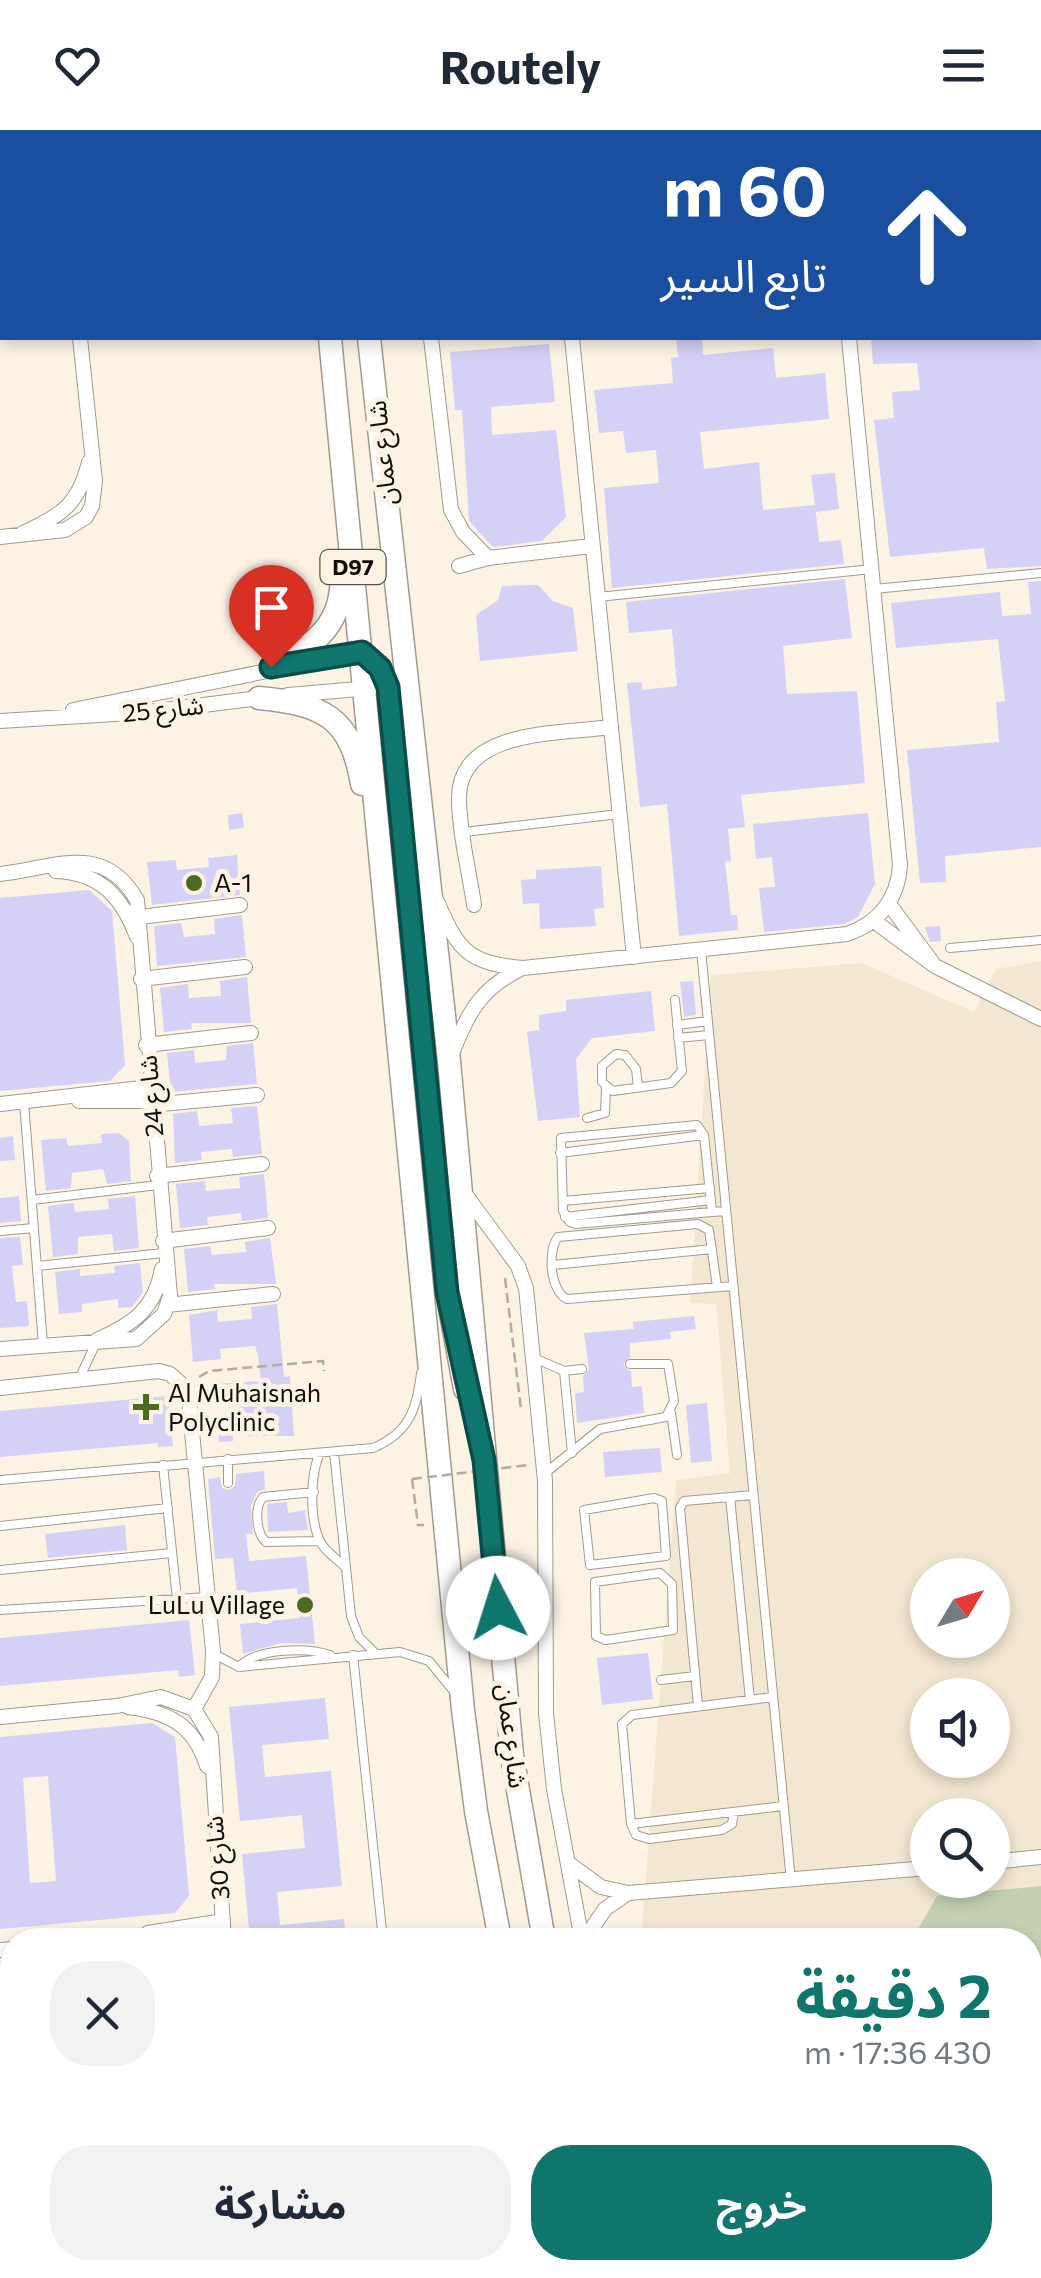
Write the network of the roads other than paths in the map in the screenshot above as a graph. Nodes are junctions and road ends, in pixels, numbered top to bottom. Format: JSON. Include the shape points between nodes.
{"nodes":[{"id":1,"x":80,"y":340,"type":"edge"},
{"id":2,"x":330,"y":340,"type":"edge"},
{"id":3,"x":369,"y":340,"type":"edge"},
{"id":4,"x":431,"y":340,"type":"edge"},
{"id":5,"x":572,"y":340,"type":"edge"},
{"id":6,"x":849,"y":340,"type":"edge"},
{"id":7,"x":343,"y":482,"type":"junction"},
{"id":8,"x":0,"y":536,"type":"edge"},
{"id":9,"x":591,"y":546,"type":"junction"},
{"id":10,"x":488,"y":558,"type":"junction"},
{"id":11,"x":459,"y":566,"type":"dead end"},
{"id":12,"x":872,"y":569,"type":"junction"},
{"id":13,"x":1041,"y":573,"type":"edge"},
{"id":14,"x":874,"y":589,"type":"junction"},
{"id":15,"x":598,"y":597,"type":"junction"},
{"id":16,"x":362,"y":652,"type":"junction"},
{"id":17,"x":271,"y":667,"type":"junction"},
{"id":18,"x":387,"y":687,"type":"junction"},
{"id":19,"x":259,"y":698,"type":"junction"},
{"id":20,"x":38,"y":718,"type":"junction"},
{"id":21,"x":0,"y":721,"type":"edge"},
{"id":22,"x":611,"y":727,"type":"junction"},
{"id":23,"x":620,"y":814,"type":"junction"},
{"id":24,"x":464,"y":832,"type":"junction"},
{"id":25,"x":40,"y":870,"type":"junction"},
{"id":26,"x":0,"y":874,"type":"edge"},
{"id":27,"x":426,"y":878,"type":"junction"},
{"id":28,"x":385,"y":879,"type":"junction"},
{"id":29,"x":474,"y":904,"type":"dead end"},
{"id":30,"x":889,"y":904,"type":"junction"},
{"id":31,"x":240,"y":905,"type":"dead end"},
{"id":32,"x":140,"y":916,"type":"junction"},
{"id":33,"x":874,"y":920,"type":"junction"},
{"id":34,"x":138,"y":940,"type":"junction"},
{"id":35,"x":1041,"y":940,"type":"edge"},
{"id":36,"x":950,"y":948,"type":"dead end"},
{"id":37,"x":701,"y":950,"type":"junction"},
{"id":38,"x":634,"y":957,"type":"junction"},
{"id":39,"x":936,"y":966,"type":"junction"},
{"id":40,"x":246,"y":967,"type":"dead end"},
{"id":41,"x":523,"y":968,"type":"junction"},
{"id":42,"x":141,"y":979,"type":"junction"},
{"id":43,"x":674,"y":1000,"type":"dead end"},
{"id":44,"x":1041,"y":1019,"type":"edge"},
{"id":45,"x":708,"y":1020,"type":"junction"},
{"id":46,"x":677,"y":1025,"type":"junction"},
{"id":47,"x":251,"y":1033,"type":"dead end"},
{"id":48,"x":709,"y":1035,"type":"junction"},
{"id":49,"x":678,"y":1038,"type":"junction"},
{"id":50,"x":146,"y":1045,"type":"junction"},
{"id":51,"x":448,"y":1062,"type":"junction"},
{"id":52,"x":606,"y":1088,"type":"junction"},
{"id":53,"x":638,"y":1088,"type":"junction"},
{"id":54,"x":256,"y":1095,"type":"dead end"},
{"id":55,"x":151,"y":1098,"type":"junction"},
{"id":56,"x":24,"y":1102,"type":"junction"},
{"id":57,"x":0,"y":1104,"type":"edge"},
{"id":58,"x":587,"y":1118,"type":"dead end"},
{"id":59,"x":704,"y":1135,"type":"junction"},
{"id":60,"x":560,"y":1154,"type":"junction"},
{"id":61,"x":262,"y":1164,"type":"dead end"},
{"id":62,"x":158,"y":1181,"type":"junction"},
{"id":63,"x":459,"y":1187,"type":"junction"},
{"id":64,"x":710,"y":1188,"type":"junction"},
{"id":65,"x":32,"y":1200,"type":"junction"},
{"id":66,"x":711,"y":1200,"type":"junction"},
{"id":67,"x":562,"y":1201,"type":"junction"},
{"id":68,"x":726,"y":1211,"type":"junction"},
{"id":69,"x":712,"y":1212,"type":"junction"},
{"id":70,"x":565,"y":1218,"type":"junction"},
{"id":71,"x":34,"y":1228,"type":"junction"},
{"id":72,"x":268,"y":1228,"type":"dead end"},
{"id":73,"x":0,"y":1232,"type":"edge"},
{"id":74,"x":164,"y":1247,"type":"junction"},
{"id":75,"x":712,"y":1249,"type":"junction"},
{"id":76,"x":553,"y":1265,"type":"junction"},
{"id":77,"x":37,"y":1266,"type":"junction"},
{"id":78,"x":733,"y":1286,"type":"junction"},
{"id":79,"x":717,"y":1287,"type":"junction"},
{"id":80,"x":274,"y":1294,"type":"dead end"},
{"id":81,"x":167,"y":1305,"type":"junction"},
{"id":82,"x":427,"y":1320,"type":"junction"},
{"id":83,"x":96,"y":1341,"type":"junction"},
{"id":84,"x":43,"y":1345,"type":"junction"},
{"id":85,"x":0,"y":1349,"type":"edge"},
{"id":86,"x":532,"y":1357,"type":"junction"},
{"id":87,"x":630,"y":1364,"type":"dead end"},
{"id":88,"x":582,"y":1370,"type":"dead end"},
{"id":89,"x":564,"y":1371,"type":"junction"},
{"id":90,"x":79,"y":1379,"type":"junction"},
{"id":91,"x":0,"y":1388,"type":"edge"},
{"id":92,"x":670,"y":1413,"type":"junction"},
{"id":93,"x":334,"y":1452,"type":"junction"},
{"id":94,"x":572,"y":1452,"type":"junction"},
{"id":95,"x":320,"y":1453,"type":"junction"},
{"id":96,"x":676,"y":1455,"type":"dead end"},
{"id":97,"x":228,"y":1459,"type":"junction"},
{"id":98,"x":484,"y":1460,"type":"junction"},
{"id":99,"x":197,"y":1461,"type":"junction"},
{"id":100,"x":163,"y":1464,"type":"junction"},
{"id":101,"x":544,"y":1474,"type":"junction"},
{"id":102,"x":0,"y":1480,"type":"edge"},
{"id":103,"x":228,"y":1483,"type":"dead end"},
{"id":104,"x":314,"y":1492,"type":"junction"},
{"id":105,"x":754,"y":1495,"type":"junction"},
{"id":106,"x":730,"y":1497,"type":"junction"},
{"id":107,"x":168,"y":1508,"type":"junction"},
{"id":108,"x":0,"y":1526,"type":"edge"},
{"id":109,"x":320,"y":1541,"type":"junction"},
{"id":110,"x":172,"y":1552,"type":"junction"},
{"id":111,"x":646,"y":1562,"type":"junction"},
{"id":112,"x":346,"y":1568,"type":"junction"},
{"id":113,"x":0,"y":1570,"type":"edge"},
{"id":114,"x":647,"y":1575,"type":"junction"},
{"id":115,"x":208,"y":1597,"type":"junction"},
{"id":116,"x":177,"y":1600,"type":"junction"},
{"id":117,"x":0,"y":1610,"type":"edge"},
{"id":118,"x":691,"y":1630,"type":"junction"},
{"id":119,"x":670,"y":1632,"type":"junction"},
{"id":120,"x":213,"y":1652,"type":"junction"},
{"id":121,"x":375,"y":1654,"type":"junction"},
{"id":122,"x":353,"y":1655,"type":"junction"},
{"id":123,"x":696,"y":1676,"type":"junction"},
{"id":124,"x":661,"y":1680,"type":"dead end"},
{"id":125,"x":773,"y":1697,"type":"junction"},
{"id":126,"x":750,"y":1700,"type":"junction"},
{"id":127,"x":117,"y":1706,"type":"junction"},
{"id":128,"x":698,"y":1706,"type":"junction"},
{"id":129,"x":194,"y":1709,"type":"junction"},
{"id":130,"x":464,"y":1710,"type":"junction"},
{"id":131,"x":0,"y":1717,"type":"edge"},
{"id":132,"x":210,"y":1776,"type":"junction"},
{"id":133,"x":784,"y":1806,"type":"junction"},
{"id":134,"x":734,"y":1812,"type":"junction"},
{"id":135,"x":631,"y":1824,"type":"junction"},
{"id":136,"x":1041,"y":1857,"type":"edge"},
{"id":137,"x":1010,"y":1860,"type":"edge"},
{"id":138,"x":567,"y":1862,"type":"junction"},
{"id":139,"x":910,"y":1870,"type":"edge"},
{"id":140,"x":791,"y":1881,"type":"junction"},
{"id":141,"x":628,"y":1894,"type":"junction"},
{"id":142,"x":223,"y":1928,"type":"edge"},
{"id":143,"x":382,"y":1928,"type":"edge"},
{"id":144,"x":498,"y":1928,"type":"edge"},
{"id":145,"x":542,"y":1928,"type":"edge"},
{"id":146,"x":581,"y":1928,"type":"edge"},
{"id":147,"x":592,"y":1928,"type":"edge"}],
"edges":[{"from":1,"to":8,"type":"street","via":[[91,454],[81,492],[67,510],[18,535]]},
{"from":2,"to":7,"type":"main road","name":"شارع عمان","number":"D97"},
{"from":3,"to":18,"type":"main road","name":"شارع عمان","number":"D97"},
{"from":4,"to":10,"type":"street","via":[[451,510]]},
{"from":5,"to":9,"type":"street"},
{"from":6,"to":12,"type":"street"},
{"from":7,"to":16,"type":"main road","name":"شارع عمان","number":"D97"},
{"from":7,"to":17,"type":"main road","via":[[336,514],[342,591],[335,617],[312,645]]},
{"from":9,"to":10,"type":"street"},
{"from":9,"to":15,"type":"street"},
{"from":10,"to":11,"type":"street"},
{"from":12,"to":14,"type":"street"},
{"from":12,"to":15,"type":"lane"},
{"from":13,"to":14,"type":"lane"},
{"from":14,"to":30,"type":"street","via":[[900,866]]},
{"from":15,"to":22,"type":"street"},
{"from":16,"to":17,"type":"street","name":"شارع 25"},
{"from":16,"to":18,"type":"main road","via":[[380,668]]},
{"from":17,"to":20,"type":"street","name":"شارع 25"},
{"from":18,"to":19,"type":"street","name":"شارع 25"},
{"from":18,"to":27,"type":"main road","name":"شارع عمان","number":"D97"},
{"from":18,"to":28,"type":"main road","name":"شارع عمان","number":"D97"},
{"from":18,"to":98,"type":"main road","via":[[447,1292]]},
{"from":19,"to":20,"type":"street","name":"شارع 25"},
{"from":19,"to":28,"type":"main road","via":[[312,706],[346,733]]},
{"from":20,"to":21,"type":"street","name":"شارع 25"},
{"from":22,"to":23,"type":"street"},
{"from":22,"to":24,"type":"street","via":[[502,742],[480,754],[460,786]]},
{"from":23,"to":24,"type":"lane"},
{"from":23,"to":38,"type":"street"},
{"from":24,"to":29,"type":"street"},
{"from":25,"to":26,"type":"street","name":"شارع 24"},
{"from":25,"to":32,"type":"street","name":"شارع 24","via":[[90,862],[110,868],[126,882]]},
{"from":25,"to":34,"type":"street","name":"شارع 24","via":[[100,882],[122,904]]},
{"from":27,"to":41,"type":"street","via":[[467,953],[488,964]]},
{"from":27,"to":51,"type":"main road","name":"شارع عمان","number":"D97"},
{"from":28,"to":82,"type":"main road","name":"شارع عمان","number":"D97"},
{"from":30,"to":33,"type":"street"},
{"from":30,"to":39,"type":"street"},
{"from":31,"to":32,"type":"street"},
{"from":32,"to":34,"type":"street","name":"شارع 24"},
{"from":33,"to":37,"type":"street","via":[[838,936]]},
{"from":33,"to":39,"type":"street"},
{"from":34,"to":42,"type":"street","name":"شارع 24"},
{"from":35,"to":36,"type":"lane"},
{"from":37,"to":38,"type":"street"},
{"from":37,"to":45,"type":"lane"},
{"from":38,"to":41,"type":"street"},
{"from":39,"to":44,"type":"street"},
{"from":40,"to":42,"type":"street"},
{"from":41,"to":51,"type":"street","via":[[476,1000]]},
{"from":42,"to":50,"type":"street","name":"شارع 24"},
{"from":43,"to":46,"type":"lane"},
{"from":45,"to":46,"type":"lane"},
{"from":45,"to":48,"type":"lane"},
{"from":46,"to":49,"type":"lane"},
{"from":47,"to":50,"type":"street"},
{"from":48,"to":49,"type":"lane"},
{"from":48,"to":68,"type":"lane"},
{"from":49,"to":53,"type":"lane","via":[[680,1076]]},
{"from":50,"to":55,"type":"street","name":"شارع 24"},
{"from":51,"to":63,"type":"main road","name":"شارع عمان","number":"D97"},
{"from":52,"to":53,"type":"lane"},
{"from":52,"to":53,"type":"lane","via":[[602,1066],[616,1054],[632,1061]]},
{"from":52,"to":58,"type":"lane","via":[[605,1113]]},
{"from":54,"to":55,"type":"street"},
{"from":55,"to":56,"type":"street"},
{"from":55,"to":62,"type":"street","name":"شارع 24"},
{"from":56,"to":57,"type":"street"},
{"from":56,"to":65,"type":"lane"},
{"from":59,"to":60,"type":"lane"},
{"from":59,"to":60,"type":"lane","via":[[691,1124],[565,1135]]},
{"from":59,"to":64,"type":"lane"},
{"from":60,"to":67,"type":"lane"},
{"from":61,"to":62,"type":"street"},
{"from":62,"to":65,"type":"lane"},
{"from":62,"to":74,"type":"street","name":"شارع 24"},
{"from":63,"to":86,"type":"street","via":[[523,1276]]},
{"from":63,"to":98,"type":"main road","name":"شارع عمان","number":"D97"},
{"from":64,"to":66,"type":"lane"},
{"from":64,"to":67,"type":"lane"},
{"from":65,"to":71,"type":"lane"},
{"from":66,"to":69,"type":"lane"},
{"from":66,"to":70,"type":"lane"},
{"from":67,"to":70,"type":"lane"},
{"from":68,"to":69,"type":"lane"},
{"from":68,"to":78,"type":"lane"},
{"from":69,"to":70,"type":"lane","via":[[576,1224]]},
{"from":71,"to":73,"type":"lane"},
{"from":71,"to":77,"type":"lane"},
{"from":72,"to":74,"type":"street"},
{"from":74,"to":77,"type":"lane"},
{"from":74,"to":81,"type":"street","name":"شارع 24"},
{"from":74,"to":83,"type":"street","via":[[159,1287],[142,1315]]},
{"from":75,"to":76,"type":"lane"},
{"from":75,"to":76,"type":"lane","via":[[709,1230],[698,1224],[558,1237]]},
{"from":75,"to":79,"type":"lane"},
{"from":76,"to":79,"type":"lane","via":[[556,1292],[567,1299]]},
{"from":77,"to":84,"type":"lane"},
{"from":78,"to":79,"type":"lane"},
{"from":78,"to":105,"type":"lane"},
{"from":80,"to":81,"type":"street"},
{"from":81,"to":83,"type":"street","via":[[136,1340]]},
{"from":82,"to":93,"type":"lane","via":[[412,1417],[389,1441]]},
{"from":82,"to":130,"type":"main road","name":"شارع عمان","number":"D97"},
{"from":83,"to":84,"type":"street"},
{"from":83,"to":90,"type":"lane"},
{"from":84,"to":85,"type":"street"},
{"from":86,"to":89,"type":"lane"},
{"from":86,"to":101,"type":"street"},
{"from":87,"to":92,"type":"lane","via":[[668,1364]]},
{"from":88,"to":89,"type":"lane"},
{"from":89,"to":94,"type":"lane"},
{"from":90,"to":91,"type":"street"},
{"from":90,"to":99,"type":"street","via":[[159,1371],[180,1380],[188,1390]]},
{"from":92,"to":94,"type":"lane","via":[[600,1429]]},
{"from":92,"to":96,"type":"lane"},
{"from":93,"to":95,"type":"lane"},
{"from":93,"to":112,"type":"lane"},
{"from":94,"to":101,"type":"lane"},
{"from":95,"to":97,"type":"lane"},
{"from":95,"to":104,"type":"lane"},
{"from":97,"to":99,"type":"lane"},
{"from":97,"to":103,"type":"lane"},
{"from":98,"to":145,"type":"main road","name":"شارع عمان","number":"D97","via":[[512,1755]]},
{"from":99,"to":100,"type":"lane"},
{"from":99,"to":115,"type":"street"},
{"from":100,"to":102,"type":"lane"},
{"from":100,"to":107,"type":"lane"},
{"from":101,"to":138,"type":"street","via":[[546,1713]]},
{"from":104,"to":109,"type":"lane"},
{"from":104,"to":109,"type":"lane","via":[[263,1496],[257,1505],[260,1536],[266,1542]]},
{"from":105,"to":106,"type":"lane"},
{"from":105,"to":125,"type":"lane"},
{"from":106,"to":118,"type":"lane","via":[[684,1500],[680,1508]]},
{"from":106,"to":126,"type":"lane"},
{"from":107,"to":108,"type":"lane"},
{"from":107,"to":110,"type":"lane"},
{"from":109,"to":112,"type":"lane"},
{"from":110,"to":113,"type":"lane"},
{"from":110,"to":116,"type":"lane"},
{"from":111,"to":111,"type":"lane","via":[[668,1553],[662,1501],[584,1510],[590,1565]]},
{"from":111,"to":114,"type":"lane"},
{"from":112,"to":121,"type":"lane","via":[[354,1627]]},
{"from":114,"to":119,"type":"lane","via":[[671,1580]]},
{"from":114,"to":119,"type":"lane","via":[[595,1582],[596,1636]]},
{"from":115,"to":116,"type":"lane"},
{"from":115,"to":120,"type":"street"},
{"from":116,"to":117,"type":"lane"},
{"from":118,"to":119,"type":"lane"},
{"from":118,"to":123,"type":"lane"},
{"from":120,"to":122,"type":"lane","via":[[239,1667]]},
{"from":120,"to":129,"type":"street","via":[[207,1690]]},
{"from":121,"to":122,"type":"lane"},
{"from":121,"to":130,"type":"lane","via":[[400,1652],[429,1661]]},
{"from":122,"to":143,"type":"lane"},
{"from":123,"to":124,"type":"lane"},
{"from":123,"to":128,"type":"lane"},
{"from":125,"to":126,"type":"lane"},
{"from":125,"to":133,"type":"lane"},
{"from":126,"to":128,"type":"lane"},
{"from":127,"to":129,"type":"street","via":[[161,1697]]},
{"from":127,"to":131,"type":"street"},
{"from":127,"to":132,"type":"street","name":"شارع 30","via":[[161,1712],[186,1726]]},
{"from":128,"to":135,"type":"lane","via":[[624,1720]]},
{"from":129,"to":132,"type":"street","name":"شارع 30","via":[[211,1738]]},
{"from":130,"to":144,"type":"main road","name":"شارع عمان","number":"D97"},
{"from":132,"to":142,"type":"street","name":"شارع 30"},
{"from":133,"to":134,"type":"lane"},
{"from":133,"to":140,"type":"lane"},
{"from":134,"to":135,"type":"lane"},
{"from":134,"to":135,"type":"lane","via":[[728,1828],[667,1836],[642,1838]]},
{"from":136,"to":137,"type":"street"},
{"from":138,"to":141,"type":"street","via":[[588,1880]]},
{"from":138,"to":146,"type":"street"},
{"from":139,"to":140,"type":"street"},
{"from":140,"to":141,"type":"street"},
{"from":141,"to":147,"type":"street"}]}
